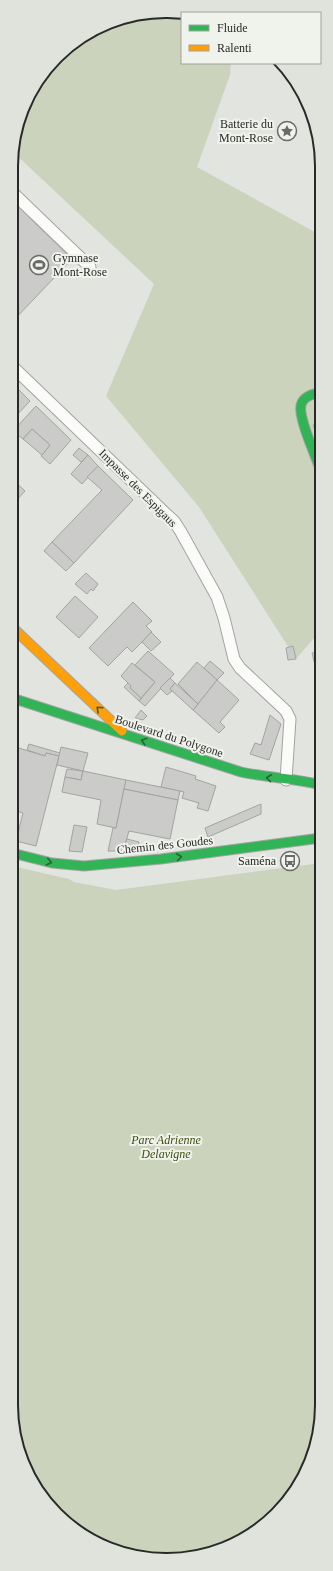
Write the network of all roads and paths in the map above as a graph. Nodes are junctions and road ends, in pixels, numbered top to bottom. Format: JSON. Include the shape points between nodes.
{"nodes":[{"id":1,"x":18,"y":198,"type":"edge"},
{"id":2,"x":90,"y":267,"type":"dead end"},
{"id":3,"x":18,"y":372,"type":"edge"},
{"id":4,"x":315,"y":394,"type":"edge"},
{"id":5,"x":315,"y":454,"type":"edge"},
{"id":6,"x":18,"y":633,"type":"edge"},
{"id":7,"x":18,"y":700,"type":"edge"},
{"id":8,"x":128,"y":736,"type":"junction"},
{"id":9,"x":286,"y":780,"type":"junction"},
{"id":10,"x":315,"y":783,"type":"edge"},
{"id":11,"x":315,"y":839,"type":"edge"},
{"id":12,"x":18,"y":854,"type":"edge"}],
"edges":[{"from":1,"to":2,"type":"lane"},
{"from":3,"to":9,"type":"lane","name":"Impasse des Espigaus","via":[[174,521],[216,597],[234,659],[240,668],[286,711],[290,719]]},
{"from":4,"to":5,"type":"street","via":[[308,396],[301,405],[301,415]]},
{"from":8,"to":6,"type":"street","one_way":true},
{"from":7,"to":8,"type":"street","name":"Boulevard du Polygone"},
{"from":9,"to":8,"type":"street","name":"Boulevard du Polygone","one_way":true,"via":[[241,772]]},
{"from":9,"to":10,"type":"street","name":"Boulevard du Polygone"},
{"from":12,"to":11,"type":"street","name":"Chemin des Goudes","one_way":true,"via":[[52,863],[84,866],[161,859]]}]}
